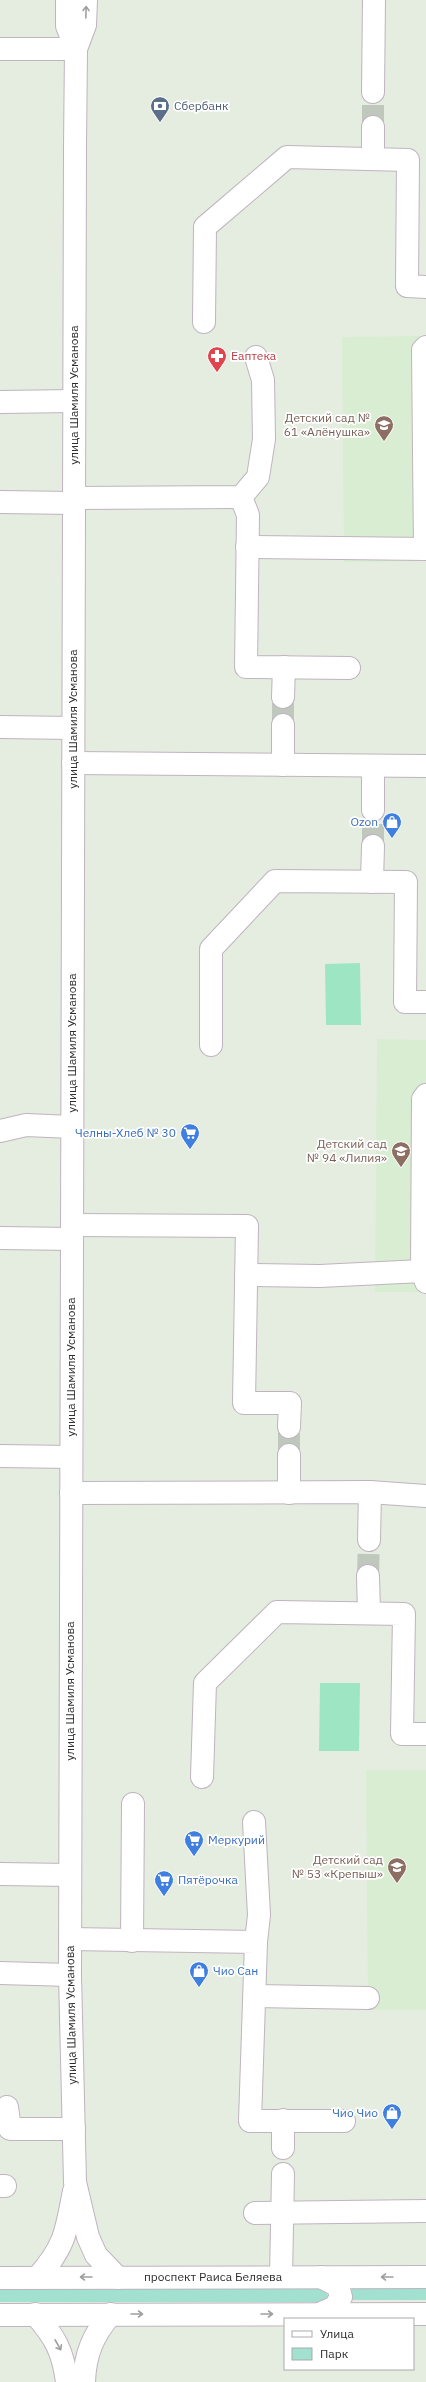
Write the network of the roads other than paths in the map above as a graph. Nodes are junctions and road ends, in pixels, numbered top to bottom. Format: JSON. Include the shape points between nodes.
{"nodes":[{"id":1,"x":67,"y":0,"type":"edge"},
{"id":2,"x":86,"y":0,"type":"edge"},
{"id":3,"x":374,"y":0,"type":"edge"},
{"id":4,"x":0,"y":49,"type":"edge"},
{"id":5,"x":76,"y":49,"type":"junction"},
{"id":6,"x":373,"y":92,"type":"tunnel mouth"},
{"id":7,"x":373,"y":127,"type":"tunnel mouth"},
{"id":8,"x":373,"y":159,"type":"junction"},
{"id":9,"x":426,"y":287,"type":"edge"},
{"id":10,"x":204,"y":322,"type":"dead end"},
{"id":11,"x":426,"y":347,"type":"edge"},
{"id":12,"x":256,"y":357,"type":"dead end"},
{"id":13,"x":74,"y":401,"type":"junction"},
{"id":14,"x":0,"y":402,"type":"edge"},
{"id":15,"x":240,"y":497,"type":"junction"},
{"id":16,"x":74,"y":500,"type":"junction"},
{"id":17,"x":0,"y":502,"type":"edge"},
{"id":18,"x":247,"y":547,"type":"junction"},
{"id":19,"x":425,"y":549,"type":"edge"},
{"id":20,"x":284,"y":667,"type":"junction"},
{"id":21,"x":349,"y":668,"type":"dead end"},
{"id":22,"x":283,"y":697,"type":"tunnel mouth"},
{"id":23,"x":283,"y":725,"type":"tunnel mouth"},
{"id":24,"x":0,"y":727,"type":"edge"},
{"id":25,"x":73,"y":728,"type":"junction"},
{"id":26,"x":73,"y":763,"type":"junction"},
{"id":27,"x":283,"y":765,"type":"junction"},
{"id":28,"x":373,"y":766,"type":"junction"},
{"id":29,"x":426,"y":766,"type":"edge"},
{"id":30,"x":373,"y":810,"type":"tunnel mouth"},
{"id":31,"x":373,"y":846,"type":"tunnel mouth"},
{"id":32,"x":372,"y":882,"type":"junction"},
{"id":33,"x":426,"y":1002,"type":"edge"},
{"id":34,"x":211,"y":1044,"type":"dead end"},
{"id":35,"x":426,"y":1095,"type":"edge"},
{"id":36,"x":72,"y":1127,"type":"junction"},
{"id":37,"x":0,"y":1131,"type":"edge"},
{"id":38,"x":72,"y":1232,"type":"junction"},
{"id":39,"x":0,"y":1238,"type":"edge"},
{"id":40,"x":246,"y":1275,"type":"junction"},
{"id":41,"x":424,"y":1276,"type":"edge"},
{"id":42,"x":289,"y":1427,"type":"tunnel mouth"},
{"id":43,"x":289,"y":1455,"type":"tunnel mouth"},
{"id":44,"x":0,"y":1456,"type":"edge"},
{"id":45,"x":71,"y":1457,"type":"junction"},
{"id":46,"x":370,"y":1492,"type":"junction"},
{"id":47,"x":71,"y":1493,"type":"junction"},
{"id":48,"x":289,"y":1493,"type":"junction"},
{"id":49,"x":426,"y":1496,"type":"edge"},
{"id":50,"x":369,"y":1540,"type":"tunnel mouth"},
{"id":51,"x":368,"y":1576,"type":"tunnel mouth"},
{"id":52,"x":369,"y":1613,"type":"junction"},
{"id":53,"x":426,"y":1734,"type":"edge"},
{"id":54,"x":202,"y":1777,"type":"dead end"},
{"id":55,"x":133,"y":1804,"type":"dead end"},
{"id":56,"x":254,"y":1822,"type":"dead end"},
{"id":57,"x":0,"y":1874,"type":"edge"},
{"id":58,"x":70,"y":1874,"type":"junction"},
{"id":59,"x":70,"y":1939,"type":"junction"},
{"id":60,"x":132,"y":1941,"type":"junction"},
{"id":61,"x":256,"y":1942,"type":"junction"},
{"id":62,"x":0,"y":1973,"type":"edge"},
{"id":63,"x":70,"y":1974,"type":"junction"},
{"id":64,"x":255,"y":1996,"type":"junction"},
{"id":65,"x":368,"y":1998,"type":"dead end"},
{"id":66,"x":7,"y":2107,"type":"dead end"},
{"id":67,"x":283,"y":2120,"type":"junction"},
{"id":68,"x":344,"y":2121,"type":"dead end"},
{"id":69,"x":74,"y":2129,"type":"junction"},
{"id":70,"x":283,"y":2148,"type":"dead end"},
{"id":71,"x":283,"y":2174,"type":"dead end"},
{"id":72,"x":75,"y":2182,"type":"junction"},
{"id":73,"x":426,"y":2211,"type":"edge"},
{"id":74,"x":282,"y":2212,"type":"junction"},
{"id":75,"x":255,"y":2213,"type":"dead end"},
{"id":76,"x":322,"y":2276,"type":"junction"},
{"id":77,"x":38,"y":2277,"type":"junction"},
{"id":78,"x":281,"y":2277,"type":"junction"},
{"id":79,"x":426,"y":2277,"type":"edge"},
{"id":80,"x":0,"y":2278,"type":"edge"},
{"id":81,"x":118,"y":2278,"type":"junction"},
{"id":82,"x":36,"y":2314,"type":"junction"},
{"id":83,"x":111,"y":2314,"type":"junction"},
{"id":84,"x":319,"y":2314,"type":"junction"},
{"id":85,"x":426,"y":2314,"type":"edge"},
{"id":86,"x":0,"y":2315,"type":"edge"},
{"id":87,"x":66,"y":2382,"type":"edge"},
{"id":88,"x":84,"y":2382,"type":"edge"}],
"edges":[{"from":1,"to":5,"type":"street","name":"улица Шамиля Усманова","via":[[67,26]]},
{"from":5,"to":2,"type":"street","name":"улица Шамиля Усманова","one_way":true,"via":[[85,25]]},
{"from":3,"to":6,"type":"street"},
{"from":4,"to":5,"type":"street"},
{"from":5,"to":13,"type":"street","name":"улица Шамиля Усманова"},
{"from":7,"to":8,"type":"street"},
{"from":8,"to":9,"type":"street","via":[[408,160],[407,286]]},
{"from":8,"to":10,"type":"street","via":[[288,157],[205,227]]},
{"from":11,"to":19,"type":"street","via":[[423,350]]},
{"from":12,"to":15,"type":"street","via":[[263,380],[264,439],[258,477]]},
{"from":13,"to":14,"type":"street"},
{"from":13,"to":16,"type":"street","name":"улица Шамиля Усманова"},
{"from":15,"to":16,"type":"street"},
{"from":15,"to":18,"type":"street","via":[[248,515]]},
{"from":16,"to":17,"type":"street"},
{"from":16,"to":25,"type":"street","name":"улица Шамиля Усманова"},
{"from":18,"to":19,"type":"street"},
{"from":18,"to":20,"type":"street","via":[[246,667]]},
{"from":20,"to":21,"type":"street"},
{"from":20,"to":22,"type":"street"},
{"from":23,"to":27,"type":"street"},
{"from":24,"to":25,"type":"street"},
{"from":25,"to":26,"type":"street","name":"улица Шамиля Усманова"},
{"from":26,"to":27,"type":"street"},
{"from":26,"to":36,"type":"street","name":"улица Шамиля Усманова"},
{"from":27,"to":28,"type":"street"},
{"from":28,"to":29,"type":"street"},
{"from":28,"to":30,"type":"street"},
{"from":31,"to":32,"type":"street"},
{"from":32,"to":33,"type":"street","via":[[406,882],[406,1002]]},
{"from":32,"to":34,"type":"street","via":[[276,881],[211,949]]},
{"from":35,"to":41,"type":"street","via":[[423,1099]]},
{"from":36,"to":37,"type":"street","via":[[26,1125]]},
{"from":36,"to":38,"type":"street","name":"улица Шамиля Усманова"},
{"from":38,"to":39,"type":"street"},
{"from":38,"to":40,"type":"street","via":[[247,1226]]},
{"from":38,"to":45,"type":"street","name":"улица Шамиля Усманова"},
{"from":40,"to":41,"type":"street"},
{"from":40,"to":42,"type":"street","via":[[244,1403],[290,1403]]},
{"from":43,"to":48,"type":"street"},
{"from":44,"to":45,"type":"street"},
{"from":45,"to":47,"type":"street","name":"улица Шамиля Усманова"},
{"from":46,"to":48,"type":"street"},
{"from":46,"to":49,"type":"street"},
{"from":46,"to":50,"type":"street"},
{"from":47,"to":48,"type":"street"},
{"from":47,"to":58,"type":"street","name":"улица Шамиля Усманова"},
{"from":51,"to":52,"type":"street"},
{"from":52,"to":53,"type":"street","via":[[404,1614],[402,1734]]},
{"from":52,"to":54,"type":"street","via":[[277,1612],[205,1682]]},
{"from":55,"to":60,"type":"street"},
{"from":56,"to":61,"type":"street","via":[[259,1915]]},
{"from":57,"to":58,"type":"street"},
{"from":58,"to":59,"type":"street","name":"улица Шамиля Усманова"},
{"from":59,"to":60,"type":"street"},
{"from":59,"to":63,"type":"street","name":"улица Шамиля Усманова"},
{"from":60,"to":61,"type":"street"},
{"from":61,"to":64,"type":"street"},
{"from":62,"to":63,"type":"street"},
{"from":63,"to":69,"type":"street","name":"улица Шамиля Усманова"},
{"from":64,"to":65,"type":"street"},
{"from":64,"to":67,"type":"street","via":[[250,2121]]},
{"from":66,"to":69,"type":"street","via":[[10,2129]]},
{"from":67,"to":68,"type":"street"},
{"from":67,"to":70,"type":"street"},
{"from":69,"to":72,"type":"street","name":"улица Шамиля Усманова"},
{"from":71,"to":74,"type":"street"},
{"from":72,"to":77,"type":"street","name":"улица Шамиля Усманова","via":[[65,2237],[55,2258]]},
{"from":72,"to":81,"type":"street","name":"улица Шамиля Усманова","via":[[96,2255]]},
{"from":73,"to":74,"type":"street"},
{"from":74,"to":75,"type":"street"},
{"from":74,"to":78,"type":"street"},
{"from":76,"to":78,"type":"street","name":"проспект Раиса Беляева"},
{"from":79,"to":76,"type":"street","name":"проспект Раиса Беляева","one_way":true},
{"from":76,"to":84,"type":"street","via":[[338,2286],[341,2297],[335,2307]]},
{"from":77,"to":80,"type":"street","name":"проспект Раиса Беляева"},
{"from":81,"to":77,"type":"street","name":"проспект Раиса Беляева","one_way":true},
{"from":78,"to":81,"type":"street","name":"проспект Раиса Беляева"},
{"from":82,"to":83,"type":"street"},
{"from":82,"to":86,"type":"street"},
{"from":82,"to":87,"type":"street","one_way":true,"via":[[51,2332],[61,2350]]},
{"from":83,"to":84,"type":"street","one_way":true},
{"from":83,"to":88,"type":"street","via":[[91,2342],[84,2363]]},
{"from":84,"to":85,"type":"street"}]}
